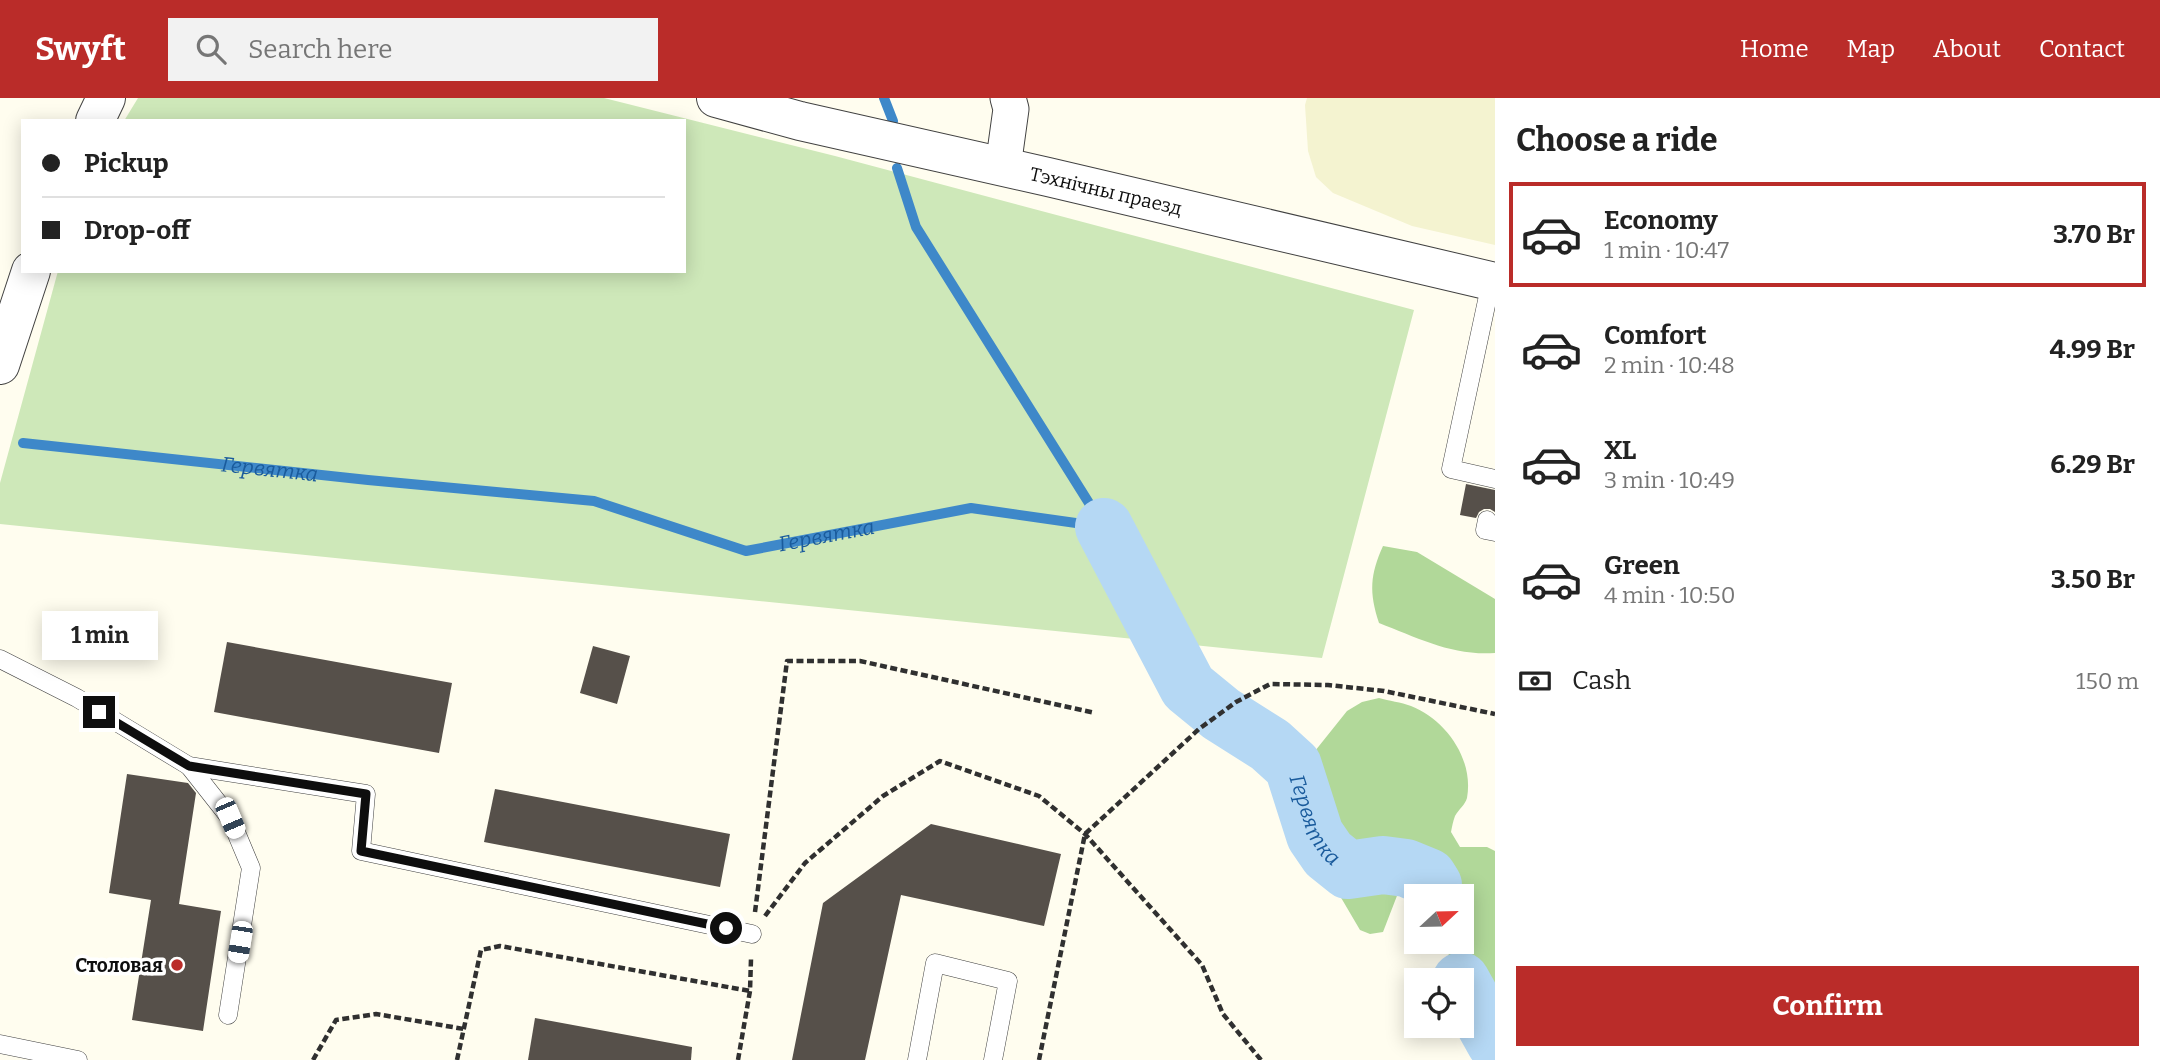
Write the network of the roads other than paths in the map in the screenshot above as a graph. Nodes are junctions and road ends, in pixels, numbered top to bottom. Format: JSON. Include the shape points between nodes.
{"nodes":[{"id":1,"x":106,"y":98,"type":"edge"},
{"id":2,"x":716,"y":98,"type":"edge"},
{"id":3,"x":1008,"y":98,"type":"edge"},
{"id":4,"x":95,"y":119,"type":"edge"},
{"id":5,"x":1003,"y":167,"type":"junction"},
{"id":6,"x":30,"y":273,"type":"edge"},
{"id":7,"x":1493,"y":282,"type":"edge"},
{"id":8,"x":0,"y":365,"type":"edge"},
{"id":9,"x":1495,"y":484,"type":"edge"},
{"id":10,"x":0,"y":659,"type":"edge"},
{"id":11,"x":189,"y":766,"type":"junction"},
{"id":12,"x":752,"y":934,"type":"road end"},
{"id":13,"x":228,"y":1015,"type":"dead end"},
{"id":14,"x":0,"y":1044,"type":"edge"},
{"id":15,"x":78,"y":1060,"type":"edge"},
{"id":16,"x":916,"y":1060,"type":"edge"},
{"id":17,"x":993,"y":1060,"type":"edge"}],
"edges":[{"from":1,"to":4,"type":"street"},
{"from":2,"to":5,"type":"street","name":"Тэхнічны праезд"},
{"from":3,"to":5,"type":"street","via":[[1011,109]]},
{"from":5,"to":7,"type":"street","name":"Тэхнічны праезд"},
{"from":6,"to":8,"type":"street"},
{"from":7,"to":9,"type":"lane","via":[[1451,469]]},
{"from":10,"to":11,"type":"lane","via":[[77,698]]},
{"from":11,"to":12,"type":"lane","via":[[366,794],[361,851]]},
{"from":11,"to":13,"type":"lane","via":[[230,818],[251,868]]},
{"from":14,"to":15,"type":"lane"},
{"from":16,"to":17,"type":"lane","via":[[935,963],[1008,981]]}]}
